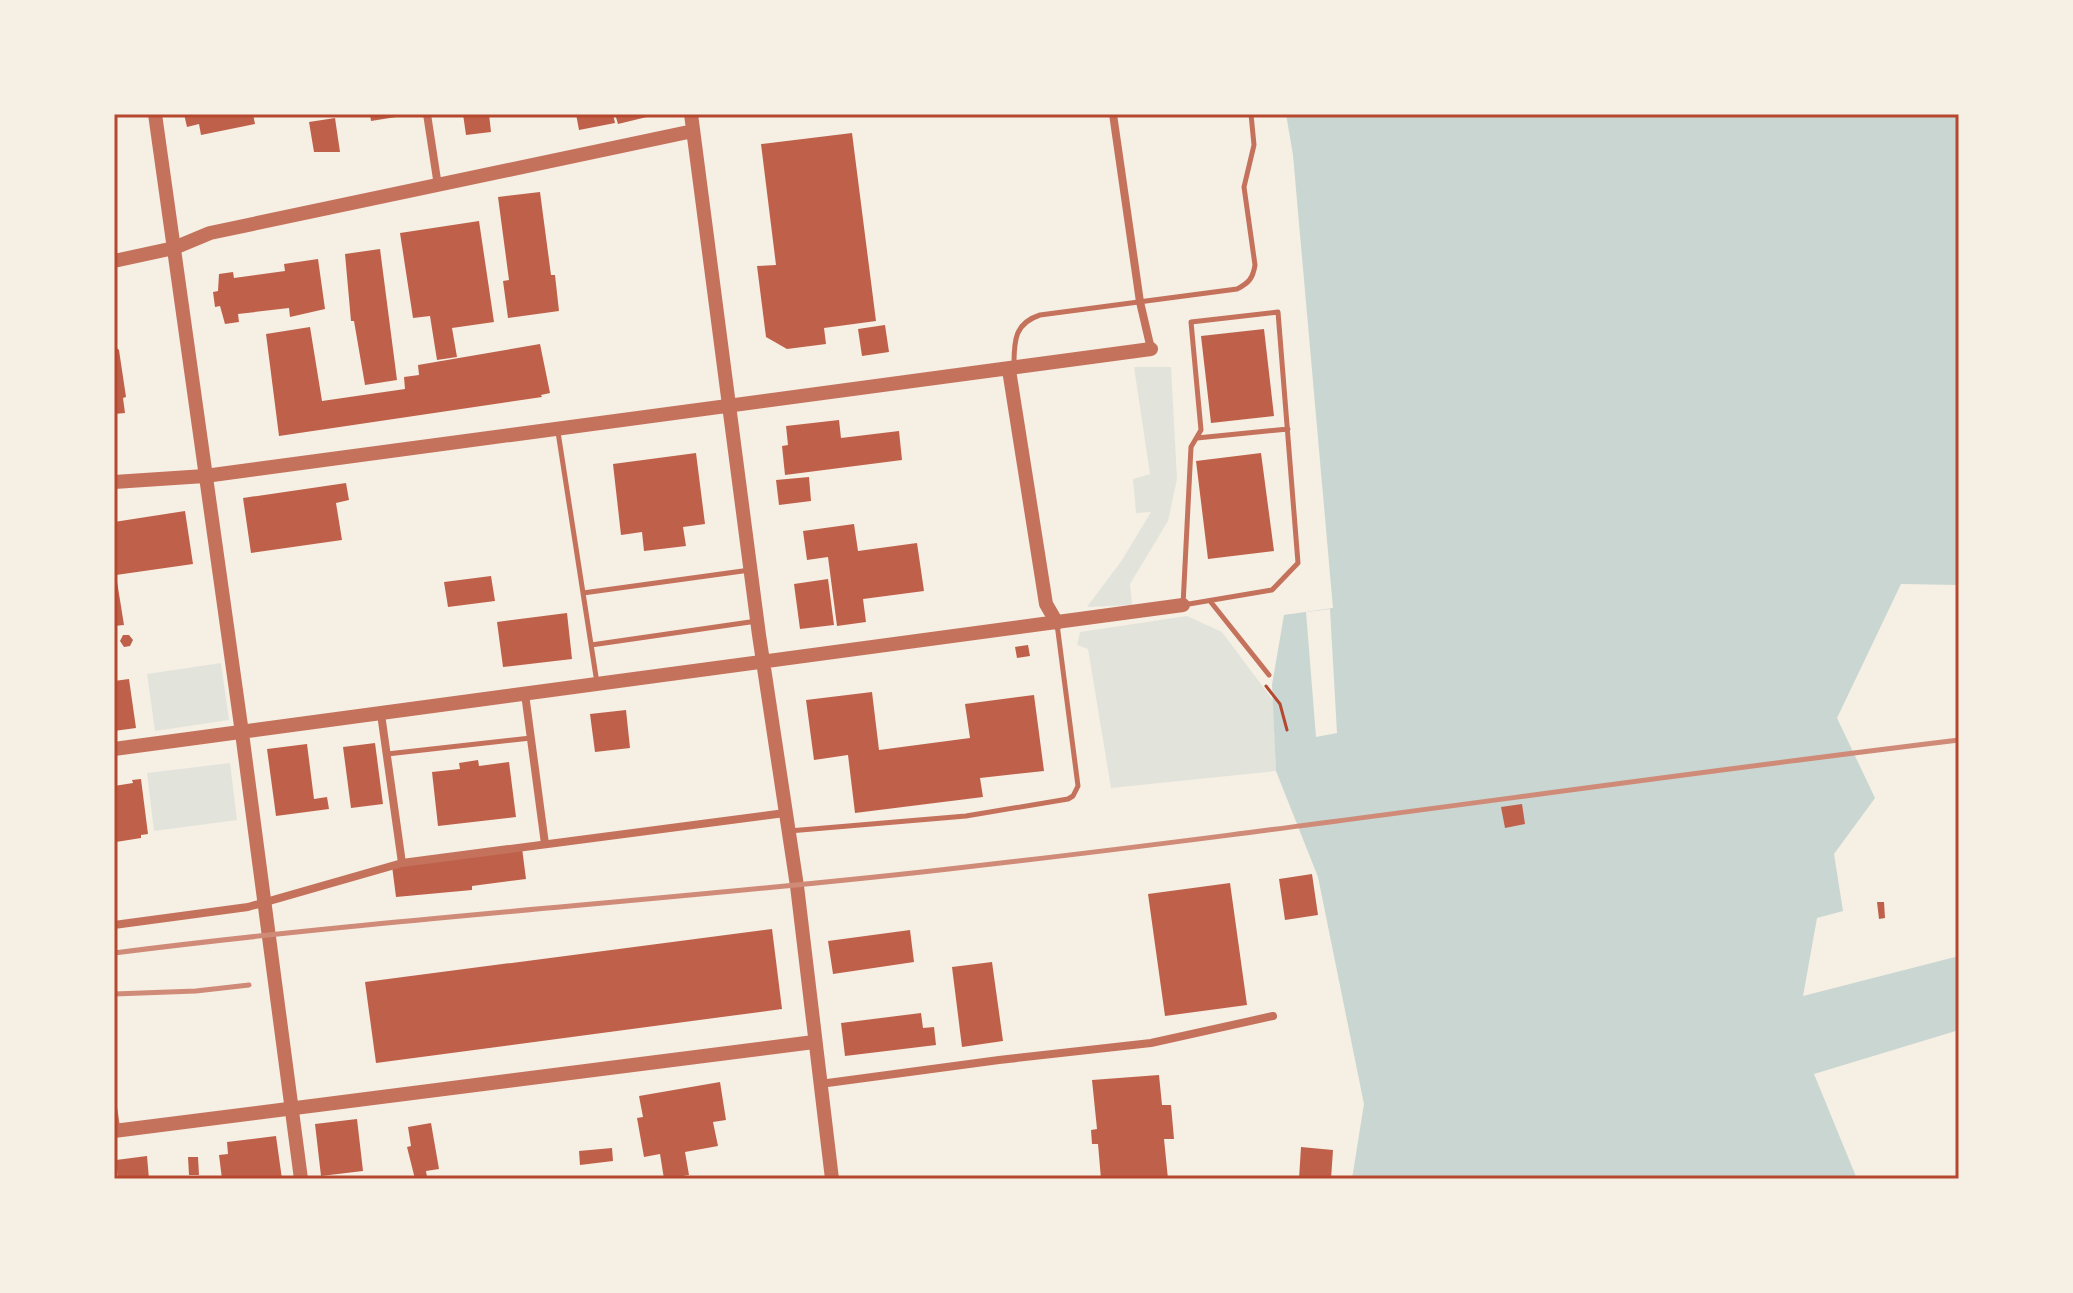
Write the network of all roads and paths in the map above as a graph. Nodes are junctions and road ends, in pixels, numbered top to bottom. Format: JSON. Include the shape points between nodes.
{"nodes":[{"id":1,"x":155,"y":114,"type":"edge"},
{"id":2,"x":427,"y":114,"type":"edge"},
{"id":3,"x":691,"y":114,"type":"edge"},
{"id":4,"x":1113,"y":114,"type":"edge"},
{"id":5,"x":1251,"y":114,"type":"edge"},
{"id":6,"x":693,"y":131,"type":"junction"},
{"id":7,"x":438,"y":186,"type":"junction"},
{"id":8,"x":174,"y":248,"type":"junction"},
{"id":9,"x":114,"y":261,"type":"edge"},
{"id":10,"x":1140,"y":302,"type":"junction"},
{"id":11,"x":1151,"y":349,"type":"joint"},
{"id":12,"x":1012,"y":369,"type":"junction"},
{"id":13,"x":730,"y":406,"type":"junction"},
{"id":14,"x":557,"y":429,"type":"junction"},
{"id":15,"x":1288,"y":429,"type":"junction"},
{"id":16,"x":1196,"y":438,"type":"junction"},
{"id":17,"x":205,"y":476,"type":"junction"},
{"id":18,"x":114,"y":482,"type":"edge"},
{"id":19,"x":751,"y":569,"type":"junction"},
{"id":20,"x":583,"y":593,"type":"junction"},
{"id":21,"x":1209,"y":600,"type":"junction"},
{"id":22,"x":1183,"y":605,"type":"junction"},
{"id":23,"x":758,"y":621,"type":"junction"},
{"id":24,"x":1057,"y":623,"type":"junction"},
{"id":25,"x":591,"y":645,"type":"junction"},
{"id":26,"x":763,"y":661,"type":"junction"},
{"id":27,"x":1269,"y":675,"type":"dead end"},
{"id":28,"x":597,"y":684,"type":"junction"},
{"id":29,"x":1265,"y":684,"type":"dead end"},
{"id":30,"x":525,"y":694,"type":"junction"},
{"id":31,"x":381,"y":714,"type":"junction"},
{"id":32,"x":1287,"y":730,"type":"dead end"},
{"id":33,"x":242,"y":733,"type":"junction"},
{"id":34,"x":531,"y":738,"type":"junction"},
{"id":35,"x":114,"y":749,"type":"edge"},
{"id":36,"x":387,"y":754,"type":"junction"},
{"id":37,"x":785,"y":813,"type":"junction"},
{"id":38,"x":788,"y":831,"type":"junction"},
{"id":39,"x":545,"y":844,"type":"junction"},
{"id":40,"x":402,"y":863,"type":"junction"},
{"id":41,"x":264,"y":903,"type":"junction"},
{"id":42,"x":114,"y":925,"type":"edge"},
{"id":43,"x":1273,"y":1016,"type":"dead end"},
{"id":44,"x":814,"y":1042,"type":"junction"},
{"id":45,"x":819,"y":1084,"type":"junction"},
{"id":46,"x":114,"y":1104,"type":"edge"},
{"id":47,"x":292,"y":1108,"type":"junction"},
{"id":48,"x":116,"y":1131,"type":"edge"},
{"id":49,"x":301,"y":1179,"type":"edge"},
{"id":50,"x":832,"y":1179,"type":"edge"}],
"edges":[{"from":1,"to":8,"type":"street"},
{"from":2,"to":7,"type":"street"},
{"from":3,"to":6,"type":"street"},
{"from":4,"to":10,"type":"street"},
{"from":5,"to":10,"type":"lane","via":[[1254,145],[1244,187],[1254,276],[1237,289]]},
{"from":6,"to":7,"type":"street"},
{"from":6,"to":13,"type":"street"},
{"from":7,"to":8,"type":"street","via":[[210,233]]},
{"from":8,"to":9,"type":"street"},
{"from":8,"to":17,"type":"street"},
{"from":10,"to":11,"type":"street"},
{"from":10,"to":12,"type":"lane","via":[[1029,319],[1014,339]]},
{"from":11,"to":12,"type":"street"},
{"from":12,"to":13,"type":"street"},
{"from":12,"to":24,"type":"street","via":[[1046,604]]},
{"from":13,"to":14,"type":"street"},
{"from":13,"to":19,"type":"street"},
{"from":14,"to":17,"type":"street"},
{"from":14,"to":20,"type":"lane"},
{"from":15,"to":16,"type":"lane"},
{"from":15,"to":16,"type":"lane","via":[[1278,312],[1191,322],[1201,430]]},
{"from":15,"to":21,"type":"lane","via":[[1298,563],[1272,590]]},
{"from":16,"to":22,"type":"lane","via":[[1191,447]]},
{"from":17,"to":18,"type":"street"},
{"from":17,"to":33,"type":"street"},
{"from":19,"to":20,"type":"lane"},
{"from":19,"to":23,"type":"street"},
{"from":20,"to":25,"type":"lane"},
{"from":21,"to":22,"type":"lane"},
{"from":21,"to":27,"type":"lane"},
{"from":22,"to":24,"type":"street"},
{"from":23,"to":25,"type":"lane"},
{"from":23,"to":26,"type":"street"},
{"from":24,"to":26,"type":"street"},
{"from":24,"to":38,"type":"lane","via":[[1078,786],[1073,796],[966,816]]},
{"from":25,"to":28,"type":"lane"},
{"from":26,"to":28,"type":"street"},
{"from":26,"to":37,"type":"street"},
{"from":28,"to":30,"type":"street"},
{"from":29,"to":32,"type":"path","via":[[1280,704]]},
{"from":30,"to":31,"type":"street"},
{"from":30,"to":34,"type":"street"},
{"from":31,"to":33,"type":"street"},
{"from":31,"to":36,"type":"street"},
{"from":33,"to":35,"type":"street"},
{"from":33,"to":41,"type":"street"},
{"from":34,"to":36,"type":"lane"},
{"from":34,"to":39,"type":"street"},
{"from":36,"to":40,"type":"street"},
{"from":37,"to":38,"type":"street"},
{"from":37,"to":39,"type":"street"},
{"from":38,"to":44,"type":"street"},
{"from":39,"to":40,"type":"street"},
{"from":40,"to":41,"type":"street"},
{"from":41,"to":42,"type":"street"},
{"from":41,"to":47,"type":"street"},
{"from":43,"to":45,"type":"street","via":[[1151,1043]]},
{"from":44,"to":45,"type":"street"},
{"from":44,"to":47,"type":"street"},
{"from":45,"to":50,"type":"street"},
{"from":46,"to":48,"type":"lane"},
{"from":47,"to":48,"type":"street"},
{"from":47,"to":49,"type":"street"}]}
